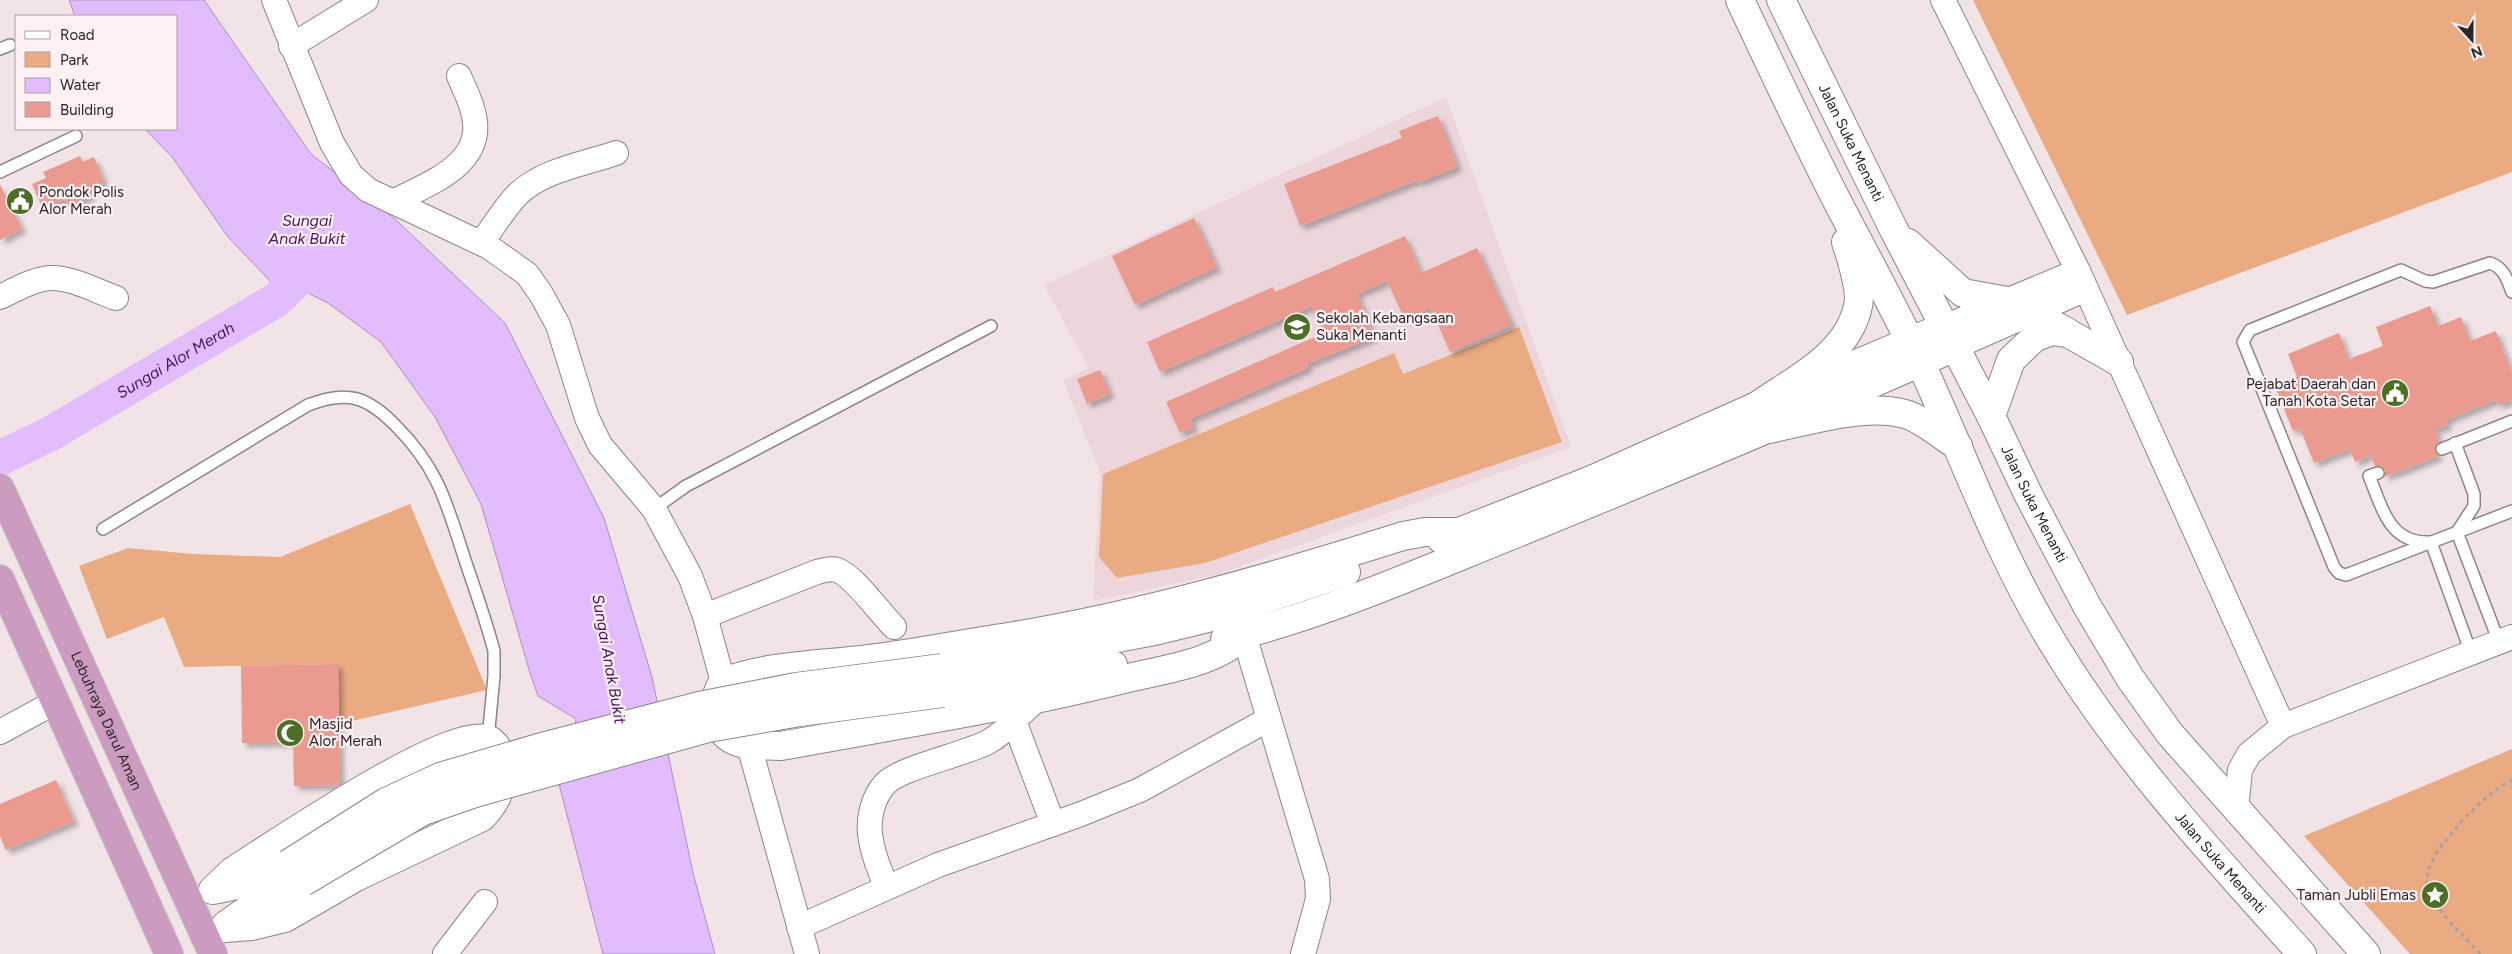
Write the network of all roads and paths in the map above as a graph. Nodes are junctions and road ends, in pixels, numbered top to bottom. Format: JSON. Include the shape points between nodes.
{"nodes":[{"id":1,"x":274,"y":0,"type":"edge"},
{"id":2,"x":366,"y":0,"type":"edge"},
{"id":3,"x":1740,"y":0,"type":"edge"},
{"id":4,"x":1781,"y":0,"type":"edge"},
{"id":5,"x":1943,"y":0,"type":"edge"},
{"id":6,"x":291,"y":46,"type":"junction"},
{"id":7,"x":459,"y":76,"type":"dead end"},
{"id":8,"x":76,"y":136,"type":"dead end"},
{"id":9,"x":616,"y":153,"type":"dead end"},
{"id":10,"x":0,"y":172,"type":"edge"},
{"id":11,"x":1828,"y":184,"type":"junction"},
{"id":12,"x":393,"y":202,"type":"junction"},
{"id":13,"x":1894,"y":230,"type":"junction"},
{"id":14,"x":482,"y":244,"type":"junction"},
{"id":15,"x":2082,"y":280,"type":"junction"},
{"id":16,"x":2512,"y":292,"type":"edge"},
{"id":17,"x":0,"y":297,"type":"edge"},
{"id":18,"x":116,"y":298,"type":"dead end"},
{"id":19,"x":2017,"y":308,"type":"junction"},
{"id":20,"x":991,"y":326,"type":"dead end"},
{"id":21,"x":2068,"y":333,"type":"junction"},
{"id":22,"x":1949,"y":337,"type":"junction"},
{"id":23,"x":1915,"y":352,"type":"junction"},
{"id":24,"x":2119,"y":362,"type":"junction"},
{"id":25,"x":1991,"y":416,"type":"junction"},
{"id":26,"x":1763,"y":418,"type":"junction"},
{"id":27,"x":2512,"y":421,"type":"edge"},
{"id":28,"x":2455,"y":443,"type":"junction"},
{"id":29,"x":1958,"y":446,"type":"junction"},
{"id":30,"x":2442,"y":448,"type":"dead end"},
{"id":31,"x":2378,"y":473,"type":"dead end"},
{"id":32,"x":0,"y":488,"type":"edge"},
{"id":33,"x":654,"y":509,"type":"junction"},
{"id":34,"x":2512,"y":511,"type":"edge"},
{"id":35,"x":103,"y":529,"type":"dead end"},
{"id":36,"x":1459,"y":532,"type":"junction"},
{"id":37,"x":2458,"y":532,"type":"junction"},
{"id":38,"x":2431,"y":542,"type":"junction"},
{"id":39,"x":0,"y":579,"type":"edge"},
{"id":40,"x":705,"y":616,"type":"junction"},
{"id":41,"x":894,"y":627,"type":"dead end"},
{"id":42,"x":1244,"y":635,"type":"junction"},
{"id":43,"x":2505,"y":640,"type":"edge"},
{"id":44,"x":2471,"y":653,"type":"junction"},
{"id":45,"x":943,"y":681,"type":"junction"},
{"id":46,"x":723,"y":682,"type":"junction"},
{"id":47,"x":1037,"y":700,"type":"junction"},
{"id":48,"x":55,"y":702,"type":"junction"},
{"id":49,"x":1269,"y":719,"type":"junction"},
{"id":50,"x":1014,"y":721,"type":"junction"},
{"id":51,"x":2283,"y":726,"type":"junction"},
{"id":52,"x":0,"y":732,"type":"edge"},
{"id":53,"x":488,"y":739,"type":"junction"},
{"id":54,"x":749,"y":745,"type":"junction"},
{"id":55,"x":2512,"y":780,"type":"edge"},
{"id":56,"x":2236,"y":810,"type":"junction"},
{"id":57,"x":1053,"y":824,"type":"junction"},
{"id":58,"x":296,"y":873,"type":"junction"},
{"id":59,"x":179,"y":879,"type":"junction"},
{"id":60,"x":886,"y":887,"type":"junction"},
{"id":61,"x":213,"y":890,"type":"junction"},
{"id":62,"x":485,"y":902,"type":"dead end"},
{"id":63,"x":799,"y":927,"type":"junction"},
{"id":64,"x":215,"y":942,"type":"edge"},
{"id":65,"x":169,"y":954,"type":"edge"},
{"id":66,"x":445,"y":954,"type":"edge"},
{"id":67,"x":807,"y":954,"type":"edge"},
{"id":68,"x":1303,"y":954,"type":"edge"},
{"id":69,"x":2302,"y":954,"type":"edge"},
{"id":70,"x":2366,"y":954,"type":"edge"},
{"id":71,"x":2480,"y":954,"type":"edge"}],
"edges":[{"from":1,"to":6,"type":"street"},
{"from":2,"to":6,"type":"street"},
{"from":3,"to":11,"type":"street","name":"Jalan Suka Menanti"},
{"from":4,"to":13,"type":"street","name":"Jalan Suka Menanti"},
{"from":5,"to":15,"type":"street"},
{"from":6,"to":12,"type":"street","via":[[340,160],[350,175],[368,190]]},
{"from":7,"to":12,"type":"street","via":[[473,108],[476,125],[468,154],[451,172]]},
{"from":8,"to":10,"type":"lane"},
{"from":9,"to":14,"type":"street","via":[[549,175],[525,188]]},
{"from":11,"to":23,"type":"street","name":"Jalan Suka Menanti"},
{"from":11,"to":26,"type":"street","via":[[1853,268],[1859,305],[1850,328],[1833,352]]},
{"from":12,"to":14,"type":"street"},
{"from":13,"to":19,"type":"street","via":[[1963,293]]},
{"from":13,"to":22,"type":"street","name":"Jalan Suka Menanti"},
{"from":14,"to":33,"type":"street","via":[[526,274],[541,294],[558,325],[587,418],[600,445]]},
{"from":15,"to":19,"type":"street"},
{"from":15,"to":24,"type":"street"},
{"from":16,"to":38,"type":"lane","via":[[2499,266],[2490,263],[2433,282],[2401,270],[2250,330],[2245,335],[2243,342],[2334,568],[2346,574]]},
{"from":17,"to":18,"type":"street","via":[[50,278]]},
{"from":19,"to":21,"type":"street"},
{"from":19,"to":22,"type":"street"},
{"from":20,"to":33,"type":"lane","via":[[686,486]]},
{"from":21,"to":24,"type":"street"},
{"from":21,"to":25,"type":"street","via":[[2052,330],[2035,337],[2019,350],[2006,371]]},
{"from":22,"to":23,"type":"street"},
{"from":22,"to":25,"type":"street","name":"Jalan Suka Menanti"},
{"from":23,"to":26,"type":"street"},
{"from":23,"to":29,"type":"street","name":"Jalan Suka Menanti"},
{"from":24,"to":51,"type":"street"},
{"from":25,"to":56,"type":"street","name":"Jalan Suka Menanti","via":[[2087,606],[2130,678],[2170,734]]},
{"from":26,"to":29,"type":"street","via":[[1858,412],[1907,414]]},
{"from":26,"to":36,"type":"street"},
{"from":26,"to":42,"type":"street","via":[[1414,575]]},
{"from":27,"to":28,"type":"lane"},
{"from":28,"to":30,"type":"lane"},
{"from":28,"to":37,"type":"lane","via":[[2474,494],[2474,506]]},
{"from":29,"to":69,"type":"street","name":"Jalan Suka Menanti","via":[[1986,515],[2019,581],[2049,638],[2086,695],[2130,755]]},
{"from":31,"to":38,"type":"lane","via":[[2369,476],[2392,525],[2409,540]]},
{"from":32,"to":59,"type":"highway","name":"Lebuhraya Darul Aman"},
{"from":33,"to":40,"type":"street","via":[[686,567]]},
{"from":34,"to":37,"type":"lane"},
{"from":35,"to":53,"type":"lane","via":[[308,405],[340,396],[380,409],[428,462],[444,498],[494,651]]},
{"from":36,"to":45,"type":"street","via":[[1212,617],[1025,656]]},
{"from":36,"to":46,"type":"street","via":[[1403,536],[1257,581],[1027,634],[877,658],[745,674]]},
{"from":37,"to":38,"type":"lane"},
{"from":37,"to":43,"type":"lane"},
{"from":38,"to":44,"type":"lane"},
{"from":39,"to":48,"type":"highway"},
{"from":40,"to":41,"type":"street","via":[[829,569],[838,570],[848,577]]},
{"from":40,"to":46,"type":"street"},
{"from":42,"to":45,"type":"street","via":[[1123,663]]},
{"from":42,"to":47,"type":"street","via":[[1232,646],[1200,660]]},
{"from":42,"to":49,"type":"street"},
{"from":43,"to":44,"type":"street"},
{"from":44,"to":51,"type":"street"},
{"from":45,"to":58,"type":"street","bridge":true,"via":[[708,728],[475,793],[423,811]]},
{"from":46,"to":54,"type":"street","via":[[714,700],[716,721],[729,738]]},
{"from":47,"to":50,"type":"street"},
{"from":47,"to":54,"type":"street","via":[[781,746]]},
{"from":48,"to":52,"type":"street"},
{"from":48,"to":65,"type":"highway"},
{"from":49,"to":57,"type":"street","via":[[1164,779]]},
{"from":49,"to":68,"type":"street","via":[[1317,879],[1318,899]]},
{"from":50,"to":57,"type":"street"},
{"from":50,"to":60,"type":"street","via":[[988,742],[899,775],[883,787],[872,810],[869,826]]},
{"from":51,"to":56,"type":"street","via":[[2250,754],[2240,770]]},
{"from":53,"to":61,"type":"street","via":[[472,738],[402,767],[233,870]]},
{"from":53,"to":64,"type":"street","via":[[495,744],[502,758],[503,770],[494,804],[482,817],[356,877],[285,918],[252,926]]},
{"from":54,"to":63,"type":"street"},
{"from":55,"to":71,"type":"path","via":[[2480,802],[2456,826],[2427,870],[2429,892]]},
{"from":56,"to":70,"type":"street","name":"Jalan Suka Menanti"},
{"from":57,"to":60,"type":"street"},
{"from":58,"to":61,"type":"street"},
{"from":58,"to":64,"type":"street","via":[[246,911]]},
{"from":59,"to":61,"type":"street"},
{"from":59,"to":64,"type":"highway","name":"Lebuhraya Darul Aman"},
{"from":60,"to":63,"type":"street"},
{"from":62,"to":66,"type":"street"},
{"from":63,"to":67,"type":"street"}]}
